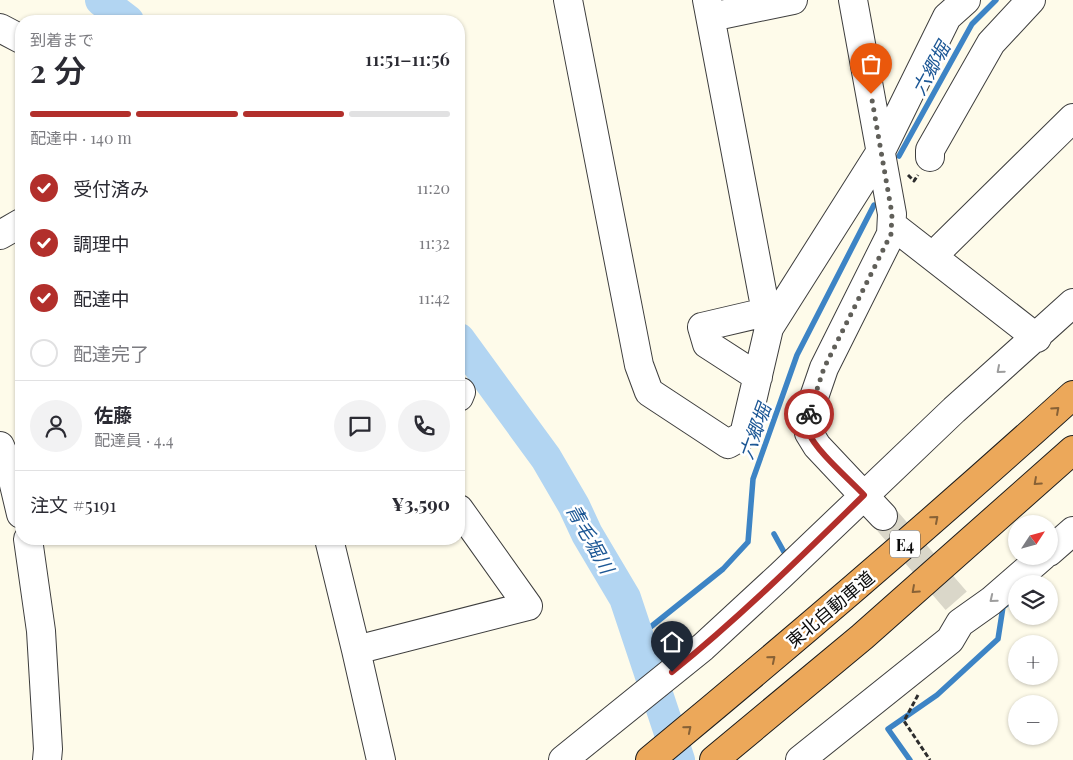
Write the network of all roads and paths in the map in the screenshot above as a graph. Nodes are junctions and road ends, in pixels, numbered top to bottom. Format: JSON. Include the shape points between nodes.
{"nodes":[{"id":1,"x":568,"y":0,"type":"edge"},
{"id":2,"x":793,"y":0,"type":"edge"},
{"id":3,"x":853,"y":0,"type":"edge"},
{"id":4,"x":966,"y":0,"type":"edge"},
{"id":5,"x":1031,"y":0,"type":"edge"},
{"id":6,"x":709,"y":8,"type":"edge"},
{"id":7,"x":0,"y":28,"type":"edge"},
{"id":8,"x":15,"y":36,"type":"edge"},
{"id":9,"x":1073,"y":118,"type":"edge"},
{"id":10,"x":881,"y":150,"type":"junction"},
{"id":11,"x":930,"y":158,"type":"dead end"},
{"id":12,"x":892,"y":225,"type":"junction"},
{"id":13,"x":15,"y":226,"type":"edge"},
{"id":14,"x":0,"y":234,"type":"edge"},
{"id":15,"x":935,"y":258,"type":"junction"},
{"id":16,"x":1073,"y":303,"type":"edge"},
{"id":17,"x":768,"y":320,"type":"junction"},
{"id":18,"x":1036,"y":338,"type":"junction"},
{"id":19,"x":758,"y":377,"type":"junction"},
{"id":20,"x":1073,"y":394,"type":"edge"},
{"id":21,"x":0,"y":446,"type":"edge"},
{"id":22,"x":1073,"y":450,"type":"edge"},
{"id":23,"x":15,"y":491,"type":"edge"},
{"id":24,"x":864,"y":495,"type":"junction"},
{"id":25,"x":883,"y":516,"type":"tunnel mouth"},
{"id":26,"x":465,"y":517,"type":"edge"},
{"id":27,"x":1073,"y":531,"type":"edge"},
{"id":28,"x":1058,"y":544,"type":"edge"},
{"id":29,"x":29,"y":545,"type":"edge"},
{"id":30,"x":330,"y":545,"type":"edge"},
{"id":31,"x":1033,"y":565,"type":"edge"},
{"id":32,"x":356,"y":650,"type":"junction"},
{"id":33,"x":926,"y":659,"type":"junction"},
{"id":34,"x":47,"y":760,"type":"edge"},
{"id":35,"x":381,"y":760,"type":"edge"},
{"id":36,"x":563,"y":760,"type":"edge"},
{"id":37,"x":650,"y":760,"type":"edge"},
{"id":38,"x":714,"y":760,"type":"edge"},
{"id":39,"x":800,"y":760,"type":"edge"},
{"id":40,"x":930,"y":760,"type":"edge"}],
"edges":[{"from":1,"to":19,"type":"street","via":[[639,365],[649,392],[728,444],[744,435]]},
{"from":2,"to":6,"type":"street"},
{"from":3,"to":10,"type":"street"},
{"from":4,"to":10,"type":"street","via":[[947,18]]},
{"from":5,"to":11,"type":"street","via":[[991,43],[930,150]]},
{"from":6,"to":17,"type":"street"},
{"from":7,"to":8,"type":"street"},
{"from":9,"to":15,"type":"street","via":[[942,247]]},
{"from":10,"to":12,"type":"street"},
{"from":10,"to":17,"type":"street"},
{"from":12,"to":15,"type":"street"},
{"from":12,"to":24,"type":"street","via":[[872,276],[824,368],[807,421],[808,433],[817,446]]},
{"from":13,"to":14,"type":"street"},
{"from":15,"to":18,"type":"street"},
{"from":16,"to":18,"type":"street"},
{"from":17,"to":19,"type":"street"},
{"from":17,"to":19,"type":"street","via":[[702,327],[707,344]]},
{"from":18,"to":24,"type":"street","one_way":true},
{"from":37,"to":20,"type":"highway","name":"東北自動車道","number":"E4","one_way":true,"via":[[981,479]]},
{"from":21,"to":23,"type":"street"},
{"from":22,"to":38,"type":"highway","number":"E4","one_way":true,"via":[[862,637]]},
{"from":24,"to":25,"type":"street"},
{"from":24,"to":36,"type":"street","via":[[702,647]]},
{"from":26,"to":32,"type":"street","via":[[528,606]]},
{"from":27,"to":28,"type":"street"},
{"from":29,"to":34,"type":"street","via":[[41,631]]},
{"from":30,"to":32,"type":"street"},
{"from":31,"to":33,"type":"street","one_way":true,"via":[[991,601],[960,613],[950,640]]},
{"from":32,"to":35,"type":"street"},
{"from":33,"to":39,"type":"street"},
{"from":33,"to":40,"type":"path","via":[[924,687],[904,721]]}]}
